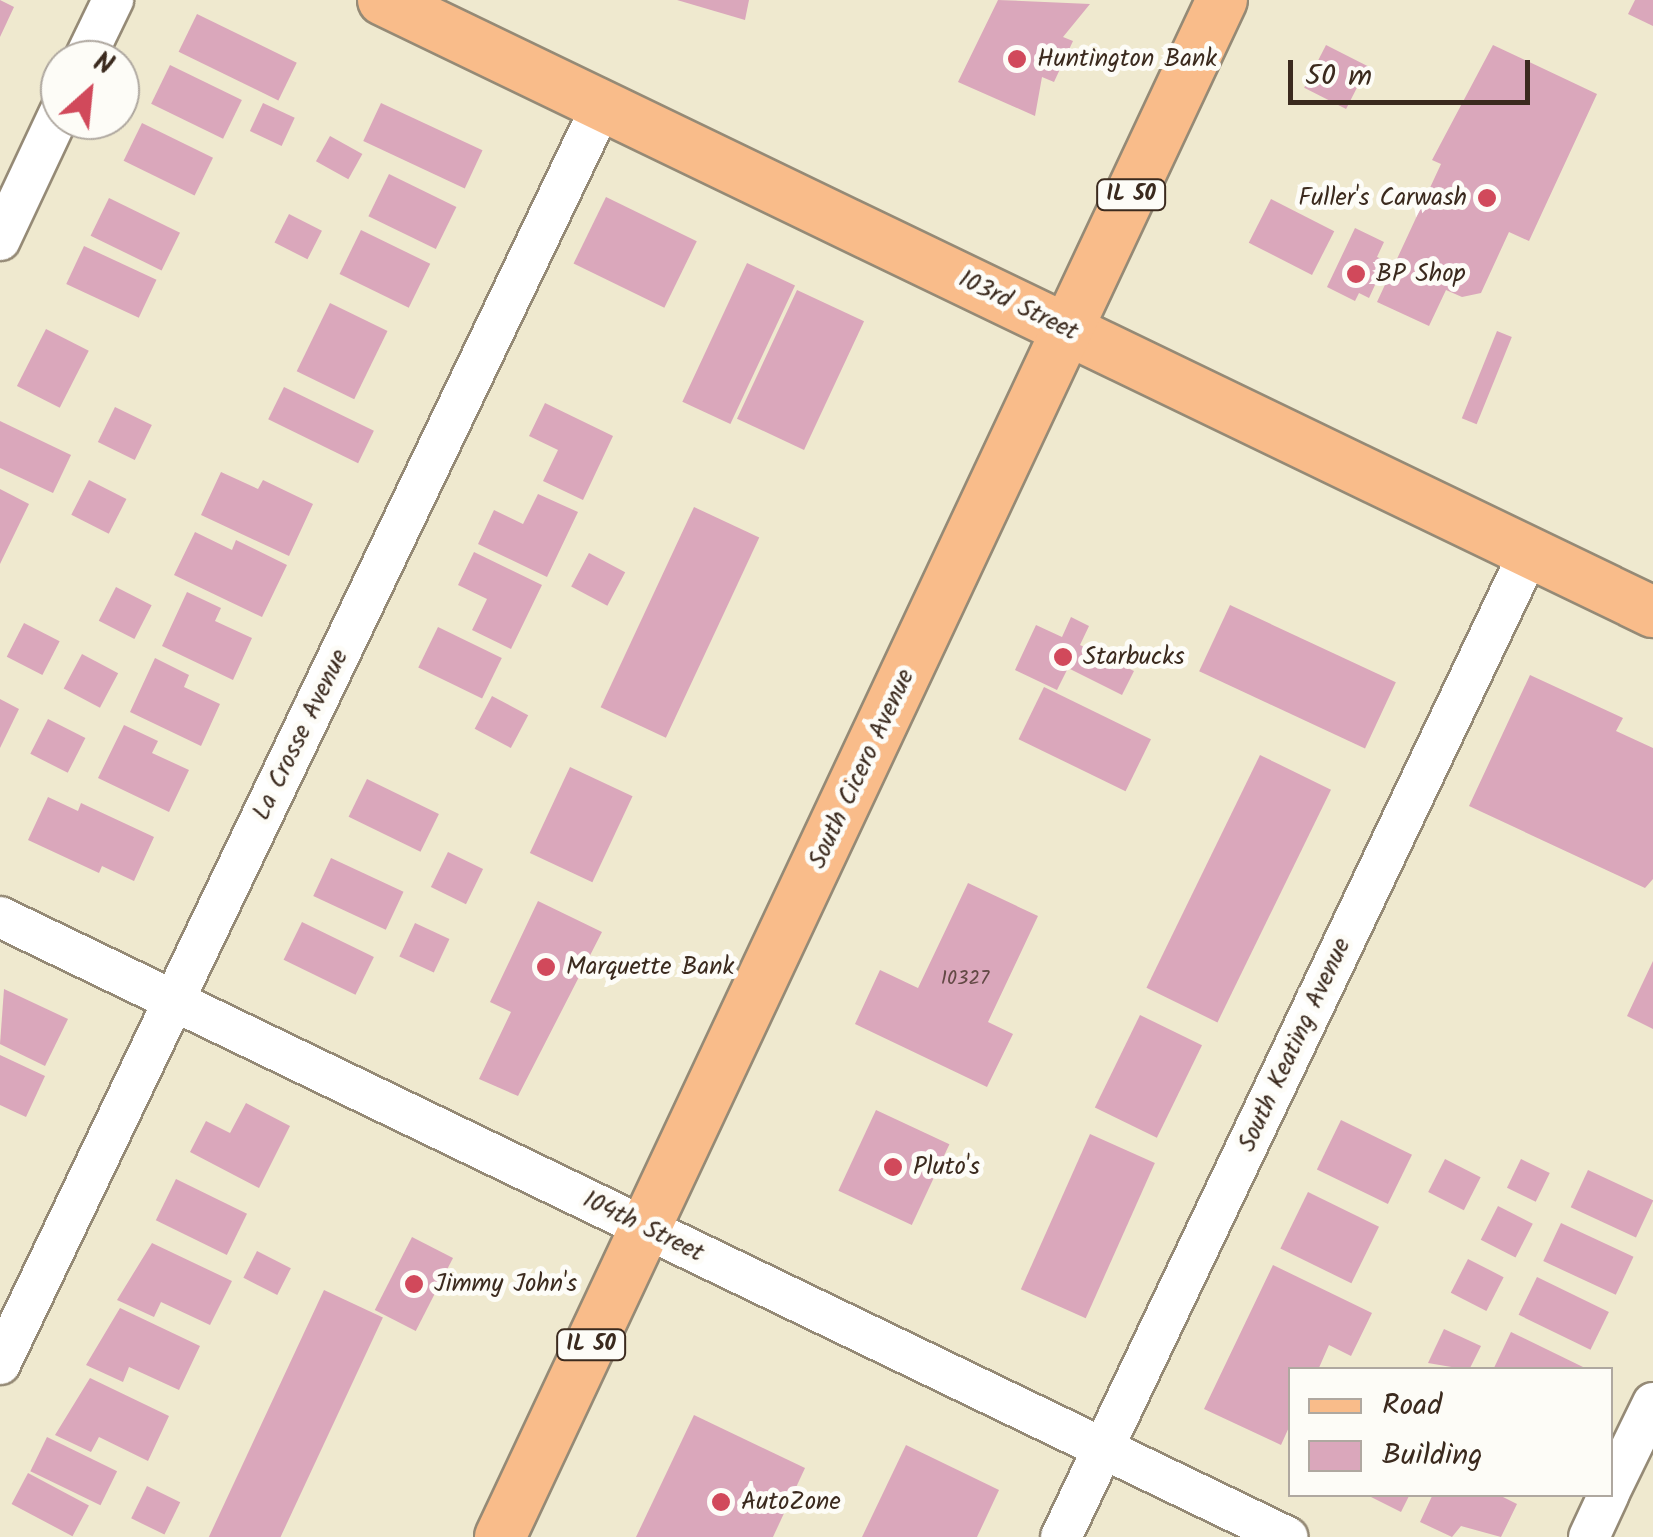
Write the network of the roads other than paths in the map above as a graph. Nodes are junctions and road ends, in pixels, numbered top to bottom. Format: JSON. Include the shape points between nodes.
{"nodes":[{"id":1,"x":113,"y":0,"type":"edge"},
{"id":2,"x":384,"y":0,"type":"edge"},
{"id":3,"x":1222,"y":0,"type":"edge"},
{"id":4,"x":94,"y":40,"type":"edge"},
{"id":5,"x":602,"y":106,"type":"junction"},
{"id":6,"x":47,"y":140,"type":"edge"},
{"id":7,"x":0,"y":240,"type":"edge"},
{"id":8,"x":1067,"y":330,"type":"junction"},
{"id":9,"x":1530,"y":553,"type":"junction"},
{"id":10,"x":1653,"y":612,"type":"edge"},
{"id":11,"x":0,"y":918,"type":"edge"},
{"id":12,"x":174,"y":1001,"type":"junction"},
{"id":13,"x":646,"y":1229,"type":"junction"},
{"id":14,"x":0,"y":1364,"type":"edge"},
{"id":15,"x":1653,"y":1403,"type":"edge"},
{"id":16,"x":1102,"y":1448,"type":"junction"},
{"id":17,"x":1613,"y":1487,"type":"edge"},
{"id":18,"x":1608,"y":1497,"type":"edge"},
{"id":19,"x":500,"y":1537,"type":"edge"},
{"id":20,"x":1061,"y":1537,"type":"edge"},
{"id":21,"x":1287,"y":1537,"type":"edge"},
{"id":22,"x":1588,"y":1537,"type":"edge"}],
"edges":[{"from":1,"to":4,"type":"street"},
{"from":2,"to":5,"type":"main road","name":"103rd Street"},
{"from":3,"to":8,"type":"main road","name":"South Cicero Avenue","number":"IL 50"},
{"from":5,"to":8,"type":"main road","name":"103rd Street"},
{"from":5,"to":12,"type":"street","name":"La Crosse Avenue"},
{"from":6,"to":7,"type":"street"},
{"from":8,"to":9,"type":"main road","name":"103rd Street"},
{"from":8,"to":13,"type":"main road","name":"South Cicero Avenue","number":"IL 50"},
{"from":9,"to":10,"type":"main road","name":"103rd Street"},
{"from":9,"to":16,"type":"street","name":"South Keating Avenue"},
{"from":11,"to":12,"type":"street","name":"104th Street"},
{"from":12,"to":13,"type":"street","name":"104th Street"},
{"from":12,"to":14,"type":"street","name":"La Crosse Avenue"},
{"from":13,"to":16,"type":"street","name":"104th Street"},
{"from":13,"to":19,"type":"main road","name":"South Cicero Avenue","number":"IL 50"},
{"from":15,"to":17,"type":"street"},
{"from":16,"to":20,"type":"street","name":"South Keating Avenue"},
{"from":16,"to":21,"type":"street","name":"104th Street"},
{"from":18,"to":22,"type":"street"}]}
